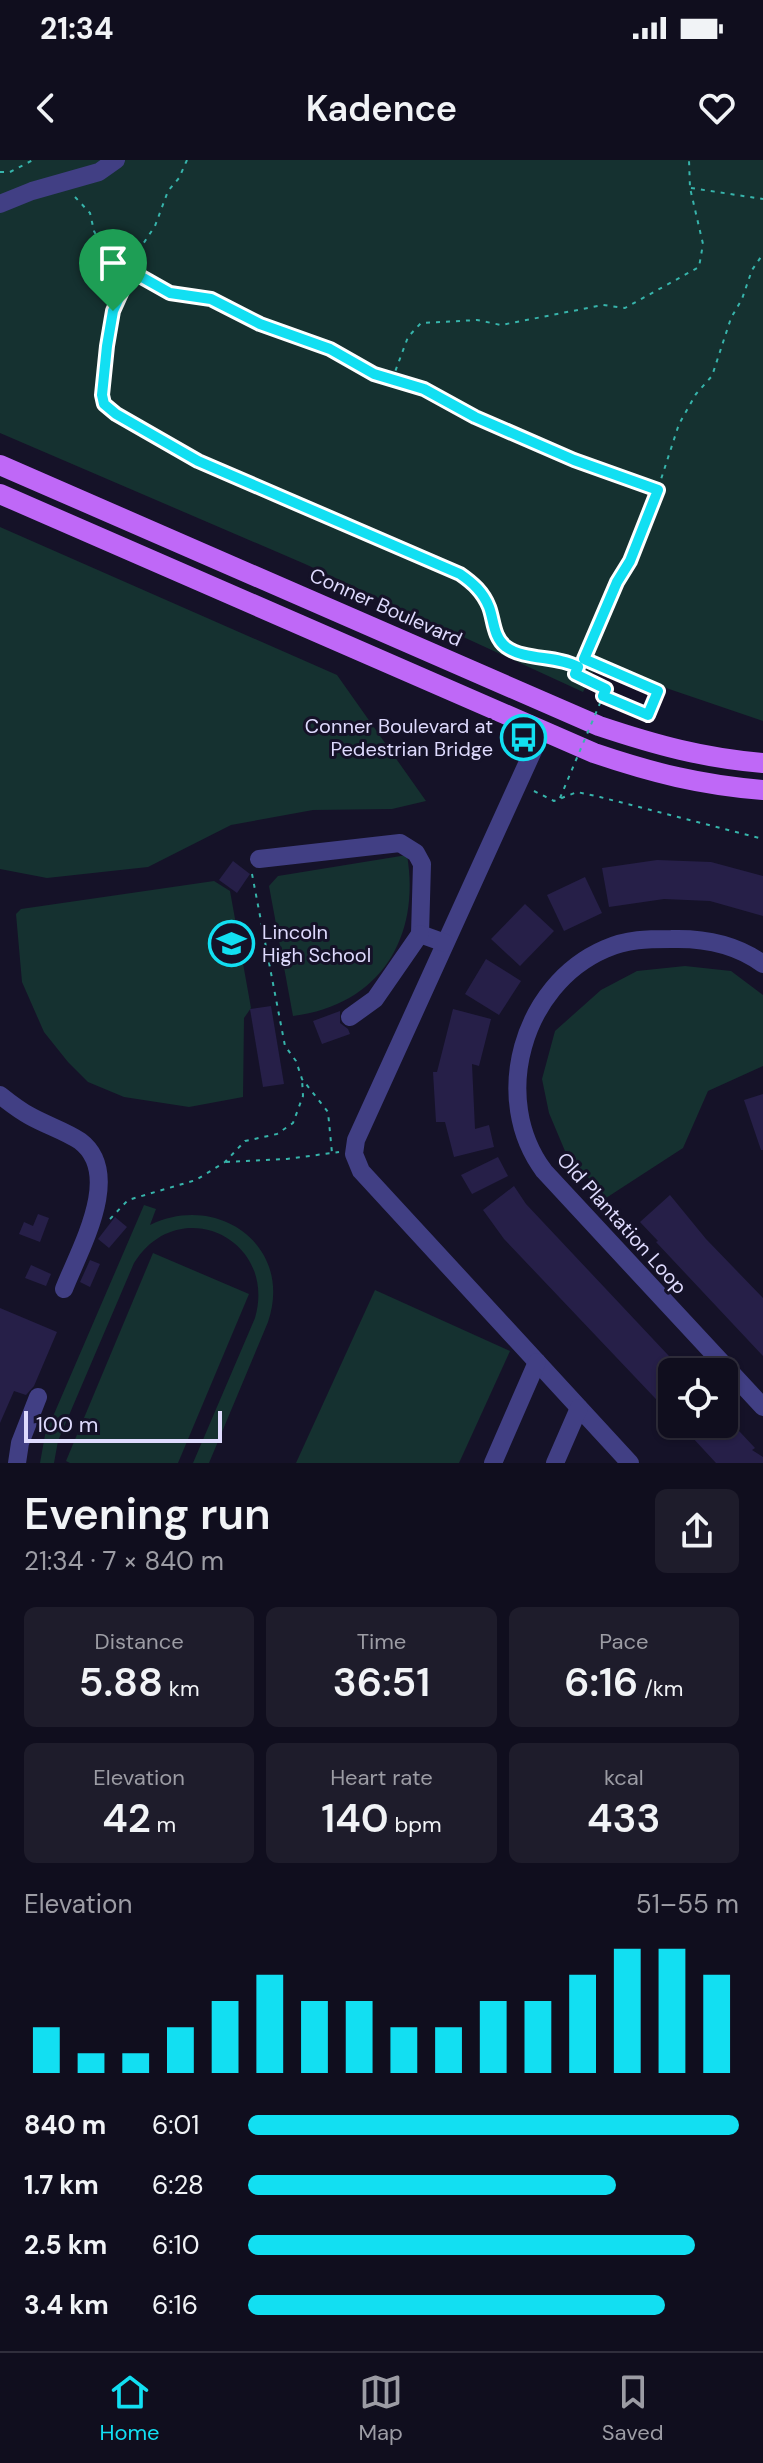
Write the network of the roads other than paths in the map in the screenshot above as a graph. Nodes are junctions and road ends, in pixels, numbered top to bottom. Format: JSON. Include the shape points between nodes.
{"nodes":[{"id":1,"x":115,"y":161,"type":"edge"},
{"id":2,"x":0,"y":204,"type":"edge"},
{"id":3,"x":0,"y":465,"type":"edge"},
{"id":4,"x":0,"y":494,"type":"edge"},
{"id":5,"x":552,"y":706,"type":"junction"},
{"id":6,"x":542,"y":731,"type":"junction"},
{"id":7,"x":763,"y":763,"type":"edge"},
{"id":8,"x":763,"y":790,"type":"edge"},
{"id":9,"x":255,"y":866,"type":"road end"},
{"id":10,"x":420,"y":934,"type":"junction"},
{"id":11,"x":445,"y":943,"type":"junction"},
{"id":12,"x":763,"y":964,"type":"edge"},
{"id":13,"x":350,"y":1017,"type":"dead end"},
{"id":14,"x":0,"y":1095,"type":"edge"},
{"id":15,"x":64,"y":1289,"type":"dead end"},
{"id":16,"x":537,"y":1362,"type":"junction"},
{"id":17,"x":38,"y":1397,"type":"dead end"},
{"id":18,"x":763,"y":1407,"type":"edge"},
{"id":19,"x":579,"y":1408,"type":"junction"},
{"id":20,"x":626,"y":1461,"type":"edge"},
{"id":21,"x":17,"y":1463,"type":"edge"},
{"id":22,"x":493,"y":1463,"type":"edge"},
{"id":23,"x":555,"y":1463,"type":"edge"}],
"edges":[{"from":1,"to":2,"type":"street","via":[[99,172]]},
{"from":3,"to":5,"type":"main road","name":"Conner Boulevard"},
{"from":4,"to":6,"type":"main road"},
{"from":5,"to":6,"type":"main road"},
{"from":5,"to":7,"type":"main road","name":"Conner Boulevard","via":[[660,746],[714,759]]},
{"from":6,"to":8,"type":"main road","via":[[665,776]]},
{"from":6,"to":11,"type":"street"},
{"from":9,"to":10,"type":"street","via":[[400,843],[422,864]]},
{"from":10,"to":11,"type":"street"},
{"from":10,"to":13,"type":"street","via":[[375,999]]},
{"from":11,"to":16,"type":"street","via":[[356,1140],[355,1163]]},
{"from":12,"to":18,"type":"street","name":"Old Plantation Loop","via":[[738,950],[692,938],[631,940],[604,949],[579,964],[536,1012],[517,1078],[532,1155]]},
{"from":14,"to":15,"type":"street","via":[[78,1140],[95,1158],[97,1201]]},
{"from":16,"to":19,"type":"street"},
{"from":16,"to":22,"type":"street"},
{"from":17,"to":21,"type":"street"},
{"from":19,"to":20,"type":"street"},
{"from":19,"to":23,"type":"street"}]}
